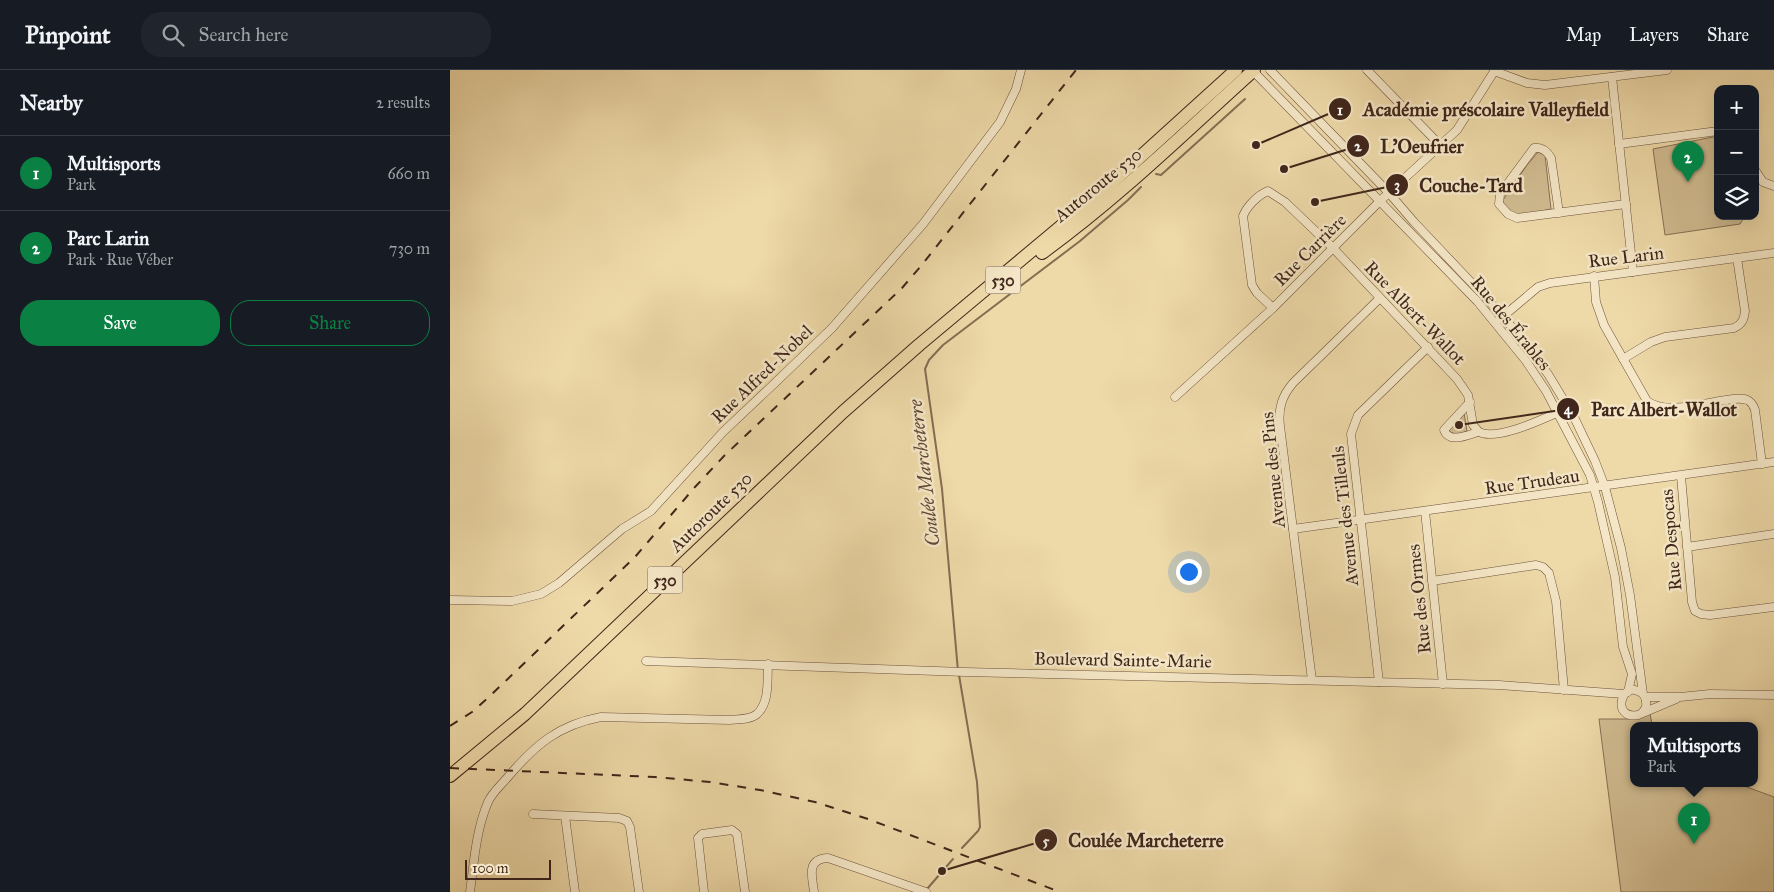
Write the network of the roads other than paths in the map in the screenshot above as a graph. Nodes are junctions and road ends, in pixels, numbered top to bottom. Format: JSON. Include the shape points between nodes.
{"nodes":[{"id":1,"x":1021,"y":70,"type":"edge"},
{"id":2,"x":1236,"y":70,"type":"edge"},
{"id":3,"x":1253,"y":70,"type":"edge"},
{"id":4,"x":1270,"y":70,"type":"edge"},
{"id":5,"x":1367,"y":70,"type":"edge"},
{"id":6,"x":1494,"y":70,"type":"edge"},
{"id":7,"x":1667,"y":70,"type":"edge"},
{"id":8,"x":1612,"y":77,"type":"junction"},
{"id":9,"x":1714,"y":132,"type":"edge"},
{"id":10,"x":1619,"y":144,"type":"junction"},
{"id":11,"x":1440,"y":146,"type":"junction"},
{"id":12,"x":1758,"y":175,"type":"edge"},
{"id":13,"x":1774,"y":186,"type":"edge"},
{"id":14,"x":1389,"y":193,"type":"junction"},
{"id":15,"x":1380,"y":201,"type":"junction"},
{"id":16,"x":1626,"y":204,"type":"junction"},
{"id":17,"x":1559,"y":213,"type":"junction"},
{"id":18,"x":1333,"y":248,"type":"junction"},
{"id":19,"x":1774,"y":253,"type":"edge"},
{"id":20,"x":1737,"y":258,"type":"junction"},
{"id":21,"x":1633,"y":272,"type":"junction"},
{"id":22,"x":1594,"y":276,"type":"junction"},
{"id":23,"x":1380,"y":298,"type":"junction"},
{"id":24,"x":1273,"y":308,"type":"junction"},
{"id":25,"x":955,"y":316,"type":"junction"},
{"id":26,"x":1503,"y":316,"type":"junction"},
{"id":27,"x":1495,"y":323,"type":"junction"},
{"id":28,"x":1428,"y":347,"type":"junction"},
{"id":29,"x":1623,"y":359,"type":"junction"},
{"id":30,"x":1175,"y":397,"type":"dead end"},
{"id":31,"x":1470,"y":402,"type":"junction"},
{"id":32,"x":1568,"y":408,"type":"junction"},
{"id":33,"x":1558,"y":412,"type":"junction"},
{"id":34,"x":1478,"y":432,"type":"junction"},
{"id":35,"x":1774,"y":462,"type":"edge"},
{"id":36,"x":1762,"y":464,"type":"junction"},
{"id":37,"x":1681,"y":476,"type":"junction"},
{"id":38,"x":1605,"y":486,"type":"junction"},
{"id":39,"x":1595,"y":488,"type":"junction"},
{"id":40,"x":1425,"y":512,"type":"junction"},
{"id":41,"x":1360,"y":520,"type":"junction"},
{"id":42,"x":1293,"y":529,"type":"junction"},
{"id":43,"x":1774,"y":534,"type":"edge"},
{"id":44,"x":1687,"y":547,"type":"junction"},
{"id":45,"x":1432,"y":581,"type":"junction"},
{"id":46,"x":450,"y":600,"type":"edge"},
{"id":47,"x":1774,"y":608,"type":"edge"},
{"id":48,"x":646,"y":661,"type":"dead end"},
{"id":49,"x":768,"y":664,"type":"junction"},
{"id":50,"x":1312,"y":680,"type":"junction"},
{"id":51,"x":1379,"y":682,"type":"junction"},
{"id":52,"x":1443,"y":684,"type":"junction"},
{"id":53,"x":1564,"y":690,"type":"junction"},
{"id":54,"x":1598,"y":693,"type":"junction"},
{"id":55,"x":1626,"y":693,"type":"junction"},
{"id":56,"x":1774,"y":695,"type":"edge"},
{"id":57,"x":1644,"y":696,"type":"junction"},
{"id":58,"x":1680,"y":697,"type":"junction"},
{"id":59,"x":1621,"y":706,"type":"junction"},
{"id":60,"x":1642,"y":713,"type":"junction"},
{"id":61,"x":450,"y":776,"type":"edge"},
{"id":62,"x":533,"y":814,"type":"dead end"},
{"id":63,"x":566,"y":816,"type":"junction"},
{"id":64,"x":470,"y":892,"type":"edge"},
{"id":65,"x":575,"y":892,"type":"edge"},
{"id":66,"x":639,"y":892,"type":"edge"},
{"id":67,"x":704,"y":892,"type":"edge"},
{"id":68,"x":745,"y":892,"type":"edge"},
{"id":69,"x":814,"y":892,"type":"edge"},
{"id":70,"x":926,"y":892,"type":"edge"}],
"edges":[{"from":1,"to":46,"type":"street","name":"Rue Alfred-Nobel","via":[[1000,122],[922,224],[832,328],[723,432],[652,511],[618,532],[559,583],[541,594],[512,601]]},
{"from":2,"to":25,"type":"highway","name":"Autoroute 530","number":"530","via":[[1096,198]]},
{"from":3,"to":15,"type":"street","name":"Rue des Érables"},
{"from":3,"to":25,"type":"highway","name":"Autoroute 530","number":"530","via":[[1177,142],[1106,202]]},
{"from":4,"to":14,"type":"street","name":"Rue des Érables"},
{"from":5,"to":11,"type":"street"},
{"from":6,"to":8,"type":"street","via":[[1527,83],[1545,85]]},
{"from":6,"to":11,"type":"street","name":"Rue Carrière","via":[[1462,123]]},
{"from":7,"to":8,"type":"street"},
{"from":8,"to":10,"type":"street"},
{"from":9,"to":10,"type":"street"},
{"from":10,"to":16,"type":"street"},
{"from":11,"to":14,"type":"street","name":"Rue Carrière"},
{"from":12,"to":13,"type":"street","via":[[1763,182]]},
{"from":14,"to":15,"type":"street","name":"Rue Carrière"},
{"from":14,"to":26,"type":"street","name":"Rue des Érables"},
{"from":15,"to":18,"type":"street","name":"Rue Carrière"},
{"from":15,"to":27,"type":"street","name":"Rue des Érables"},
{"from":16,"to":17,"type":"street"},
{"from":16,"to":21,"type":"street"},
{"from":17,"to":17,"type":"street","via":[[1551,158],[1544,149],[1534,148],[1500,194],[1499,204],[1517,218]]},
{"from":18,"to":23,"type":"street","name":"Rue Albert-Wallot"},
{"from":18,"to":24,"type":"street","name":"Rue Carrière"},
{"from":18,"to":24,"type":"street","name":"Rue Albert-Wallot","via":[[1285,202],[1268,191],[1260,195],[1243,216],[1252,285]]},
{"from":19,"to":20,"type":"street","name":"Rue Larin"},
{"from":20,"to":21,"type":"street","name":"Rue Larin"},
{"from":20,"to":29,"type":"street","via":[[1745,311],[1740,325],[1664,337]]},
{"from":21,"to":22,"type":"street","name":"Rue Larin"},
{"from":22,"to":26,"type":"street","name":"Rue Larin","via":[[1538,287]]},
{"from":22,"to":29,"type":"street","via":[[1596,302]]},
{"from":23,"to":28,"type":"street","name":"Rue Albert-Wallot"},
{"from":23,"to":42,"type":"street","name":"Avenue des Pins","via":[[1293,383],[1281,402],[1280,426]]},
{"from":24,"to":30,"type":"street","name":"Rue Carrière"},
{"from":25,"to":61,"type":"highway","name":"Autoroute 530","number":"530","via":[[829,425],[524,714]]},
{"from":26,"to":27,"type":"street","name":"Rue Larin"},
{"from":26,"to":32,"type":"street","name":"Rue des Érables","via":[[1548,374]]},
{"from":27,"to":33,"type":"street","name":"Rue des Érables","via":[[1526,361]]},
{"from":28,"to":31,"type":"street","name":"Rue Albert-Wallot","via":[[1457,379]]},
{"from":28,"to":41,"type":"street","name":"Avenue des Tilleuls","via":[[1355,421],[1351,439]]},
{"from":29,"to":36,"type":"street","via":[[1647,401],[1654,406],[1670,408],[1749,400],[1756,410]]},
{"from":31,"to":34,"type":"street","name":"Rue Albert-Wallot","via":[[1473,425]]},
{"from":31,"to":34,"type":"street","via":[[1444,433],[1453,438]]},
{"from":32,"to":33,"type":"street"},
{"from":32,"to":38,"type":"street","name":"Rue des Érables"},
{"from":33,"to":34,"type":"street","via":[[1517,429],[1487,434]]},
{"from":33,"to":39,"type":"street","name":"Rue des Érables"},
{"from":35,"to":36,"type":"street","name":"Rue Trudeau"},
{"from":36,"to":37,"type":"street","name":"Rue Trudeau"},
{"from":37,"to":38,"type":"street","name":"Rue Trudeau"},
{"from":37,"to":44,"type":"street","name":"Rue Despocas"},
{"from":38,"to":39,"type":"street","name":"Rue Trudeau"},
{"from":38,"to":57,"type":"street","name":"Rue des Érables","via":[[1624,559]]},
{"from":39,"to":40,"type":"street","name":"Rue Trudeau"},
{"from":39,"to":55,"type":"street","name":"Rue des Érables","via":[[1615,578],[1623,647],[1632,674]]},
{"from":40,"to":41,"type":"street","name":"Rue Trudeau"},
{"from":40,"to":45,"type":"street","name":"Rue des Ormes"},
{"from":41,"to":42,"type":"street","name":"Rue Trudeau"},
{"from":41,"to":51,"type":"street","name":"Avenue des Tilleuls"},
{"from":42,"to":50,"type":"street","name":"Avenue des Pins"},
{"from":43,"to":44,"type":"street"},
{"from":44,"to":47,"type":"street","name":"Rue Despocas","via":[[1695,610],[1710,615]]},
{"from":45,"to":52,"type":"street","name":"Rue des Ormes"},
{"from":45,"to":53,"type":"street","via":[[1536,565],[1543,567],[1549,573],[1556,601]]},
{"from":48,"to":49,"type":"street","name":"Boulevard Sainte-Marie"},
{"from":49,"to":50,"type":"street","name":"Boulevard Sainte-Marie"},
{"from":49,"to":64,"type":"street","via":[[763,705],[757,714],[746,719],[601,717],[582,720],[564,728],[532,751],[489,799],[477,839]]},
{"from":50,"to":51,"type":"street","name":"Boulevard Sainte-Marie"},
{"from":51,"to":52,"type":"street","name":"Boulevard Sainte-Marie"},
{"from":52,"to":53,"type":"street","name":"Boulevard Sainte-Marie"},
{"from":53,"to":54,"type":"street","name":"Boulevard Sainte-Marie"},
{"from":54,"to":55,"type":"street","name":"Boulevard Sainte-Marie"},
{"from":54,"to":59,"type":"street","name":"Boulevard Sainte-Marie"},
{"from":55,"to":57,"type":"street","name":"Boulevard Sainte-Marie","via":[[1635,690]]},
{"from":55,"to":59,"type":"street"},
{"from":56,"to":58,"type":"street","name":"Boulevard Sainte-Marie"},
{"from":57,"to":58,"type":"street","name":"Boulevard Sainte-Marie"},
{"from":57,"to":60,"type":"street","via":[[1646,705]]},
{"from":58,"to":60,"type":"street","name":"Boulevard Sainte-Marie"},
{"from":59,"to":60,"type":"street","name":"Boulevard Sainte-Marie","via":[[1629,715]]},
{"from":62,"to":63,"type":"street"},
{"from":63,"to":65,"type":"street"},
{"from":63,"to":66,"type":"street","via":[[627,821]]},
{"from":67,"to":68,"type":"street","via":[[698,838],[702,834],[732,830],[737,834]]},
{"from":69,"to":70,"type":"street","via":[[812,871],[819,858],[828,858]]}]}
